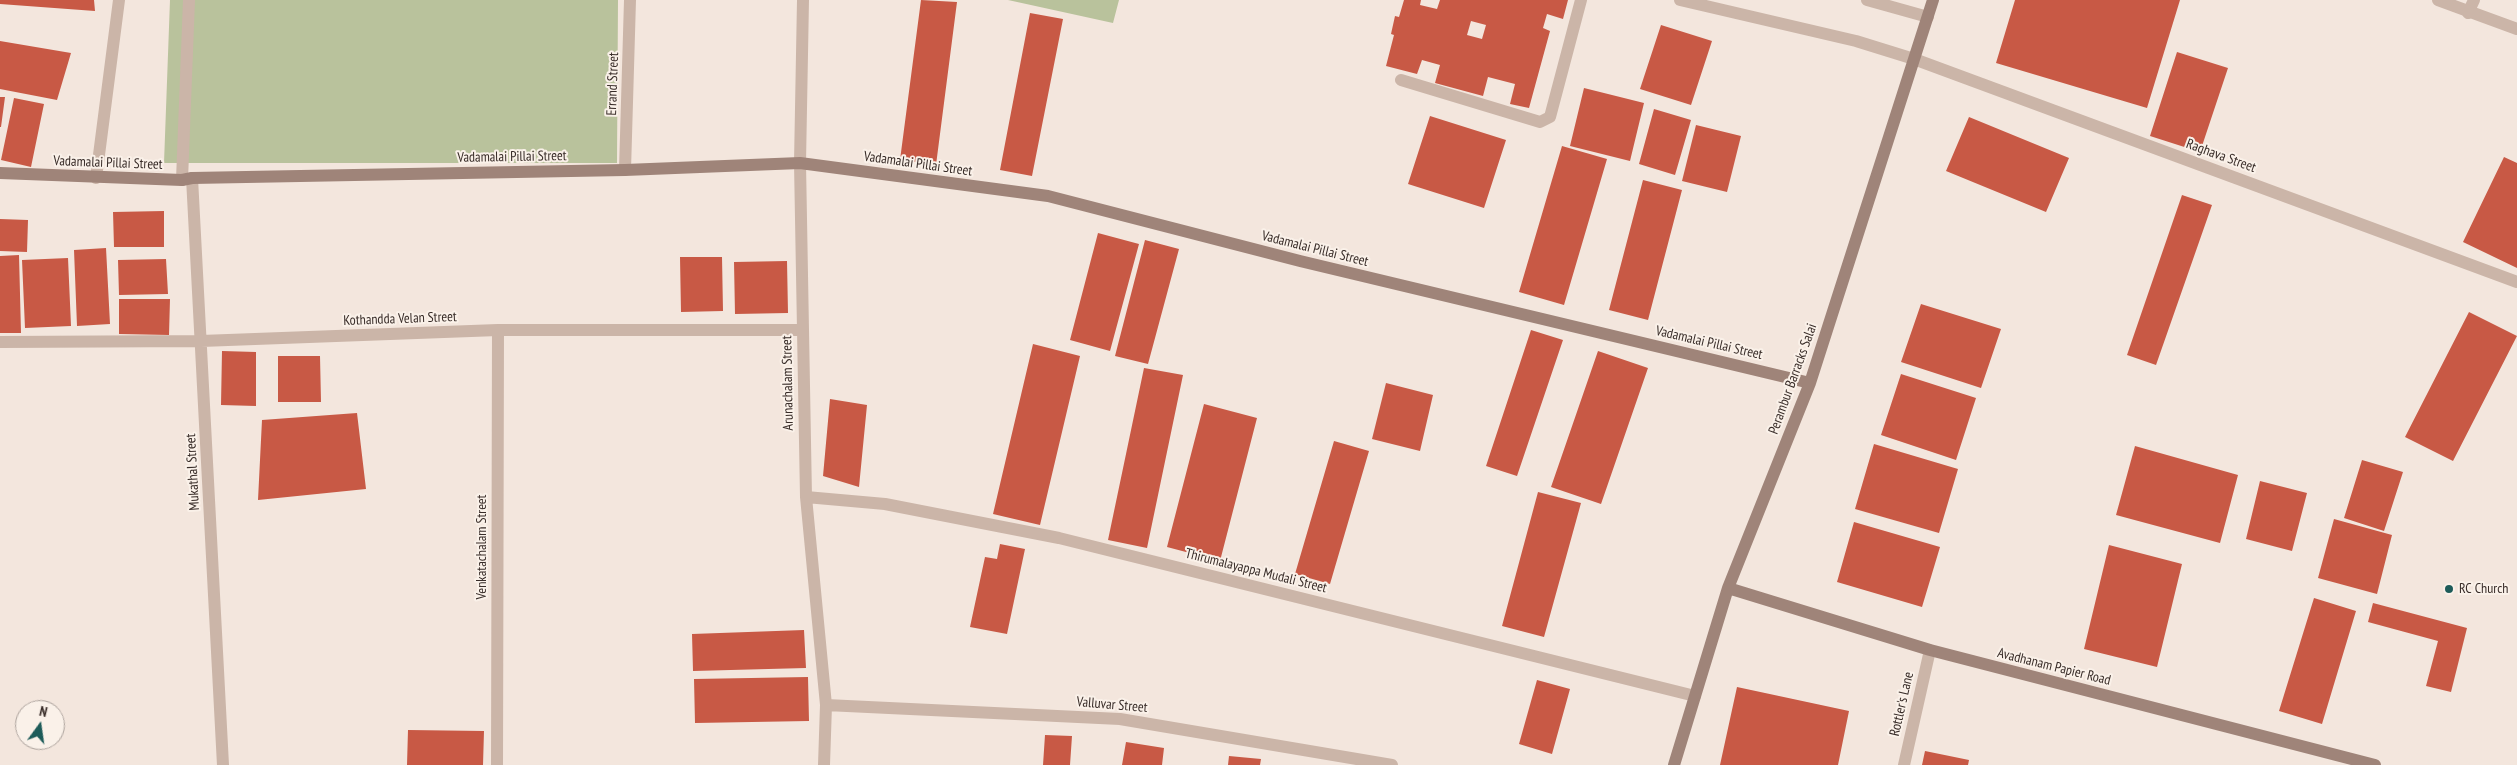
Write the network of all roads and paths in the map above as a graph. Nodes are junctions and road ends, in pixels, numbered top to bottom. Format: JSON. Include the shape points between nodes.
{"nodes":[{"id":1,"x":119,"y":0,"type":"edge"},
{"id":2,"x":189,"y":0,"type":"edge"},
{"id":3,"x":630,"y":0,"type":"edge"},
{"id":4,"x":803,"y":0,"type":"edge"},
{"id":5,"x":1581,"y":0,"type":"edge"},
{"id":6,"x":1680,"y":0,"type":"edge"},
{"id":7,"x":1867,"y":0,"type":"edge"},
{"id":8,"x":1933,"y":0,"type":"edge"},
{"id":9,"x":2438,"y":0,"type":"edge"},
{"id":10,"x":2474,"y":0,"type":"edge"},
{"id":11,"x":2468,"y":13,"type":"junction"},
{"id":12,"x":1928,"y":17,"type":"junction"},
{"id":13,"x":2517,"y":29,"type":"edge"},
{"id":14,"x":1914,"y":59,"type":"junction"},
{"id":15,"x":1401,"y":80,"type":"dead end"},
{"id":16,"x":800,"y":163,"type":"junction"},
{"id":17,"x":625,"y":170,"type":"junction"},
{"id":18,"x":0,"y":173,"type":"edge"},
{"id":19,"x":96,"y":178,"type":"junction"},
{"id":20,"x":187,"y":179,"type":"junction"},
{"id":21,"x":2517,"y":282,"type":"edge"},
{"id":22,"x":498,"y":330,"type":"junction"},
{"id":23,"x":802,"y":330,"type":"junction"},
{"id":24,"x":201,"y":341,"type":"junction"},
{"id":25,"x":0,"y":342,"type":"edge"},
{"id":26,"x":1810,"y":382,"type":"junction"},
{"id":27,"x":806,"y":497,"type":"junction"},
{"id":28,"x":1728,"y":588,"type":"junction"},
{"id":29,"x":1930,"y":650,"type":"junction"},
{"id":30,"x":1695,"y":696,"type":"junction"},
{"id":31,"x":826,"y":705,"type":"junction"},
{"id":32,"x":223,"y":765,"type":"edge"},
{"id":33,"x":497,"y":765,"type":"edge"},
{"id":34,"x":824,"y":765,"type":"edge"},
{"id":35,"x":1392,"y":765,"type":"edge"},
{"id":36,"x":1674,"y":765,"type":"edge"},
{"id":37,"x":1904,"y":765,"type":"edge"},
{"id":38,"x":2375,"y":765,"type":"edge"}],
"edges":[{"from":1,"to":19,"type":"street"},
{"from":2,"to":20,"type":"street","name":"Mukathal Street"},
{"from":3,"to":17,"type":"street","name":"Errand Street"},
{"from":4,"to":16,"type":"street","name":"Arunachalam Street"},
{"from":5,"to":15,"type":"street","via":[[1550,117],[1540,122]]},
{"from":6,"to":14,"type":"street","name":"Raghava Street","via":[[1856,41]]},
{"from":7,"to":12,"type":"street"},
{"from":8,"to":12,"type":"street","name":"Perambur Barracks Salai"},
{"from":9,"to":11,"type":"street"},
{"from":10,"to":11,"type":"street"},
{"from":11,"to":13,"type":"street"},
{"from":12,"to":14,"type":"street","name":"Perambur Barracks Salai"},
{"from":14,"to":21,"type":"street","name":"Raghava Street"},
{"from":14,"to":26,"type":"street","name":"Perambur Barracks Salai"},
{"from":16,"to":17,"type":"street","name":"Vadamalai Pillai Street"},
{"from":16,"to":23,"type":"street","name":"Arunachalam Street"},
{"from":16,"to":26,"type":"street","name":"Vadamalai Pillai Street","via":[[1048,196],[1300,261]]},
{"from":17,"to":20,"type":"street","name":"Vadamalai Pillai Street"},
{"from":18,"to":19,"type":"street","name":"Vadamalai Pillai Street"},
{"from":19,"to":20,"type":"street","name":"Vadamalai Pillai Street"},
{"from":20,"to":24,"type":"street","name":"Mukathal Street"},
{"from":22,"to":23,"type":"street","name":"Kothandda Velan Street"},
{"from":22,"to":24,"type":"street","name":"Kothandda Velan Street"},
{"from":22,"to":33,"type":"street","name":"Venkatachalam Street"},
{"from":23,"to":27,"type":"street","name":"Arunachalam Street"},
{"from":24,"to":25,"type":"street","name":"Kothandda Velan Street"},
{"from":24,"to":32,"type":"street","name":"Mukathal Street"},
{"from":26,"to":28,"type":"street","name":"Perambur Barracks Salai"},
{"from":27,"to":30,"type":"street","name":"Thirumalayappa Mudali Street","via":[[885,504],[1059,538]]},
{"from":27,"to":31,"type":"street","name":"Arunachalam Street"},
{"from":28,"to":29,"type":"street","name":"Avadhanam Papier Road"},
{"from":28,"to":30,"type":"street","name":"Perambur Barracks Salai"},
{"from":29,"to":37,"type":"street","name":"Rottler's Lane"},
{"from":29,"to":38,"type":"street","name":"Avadhanam Papier Road"},
{"from":30,"to":36,"type":"street","name":"Perambur Barracks Salai"},
{"from":31,"to":34,"type":"street","name":"Arunachalam Street"},
{"from":31,"to":35,"type":"street","name":"Valluvar Street","via":[[1120,719]]}]}
